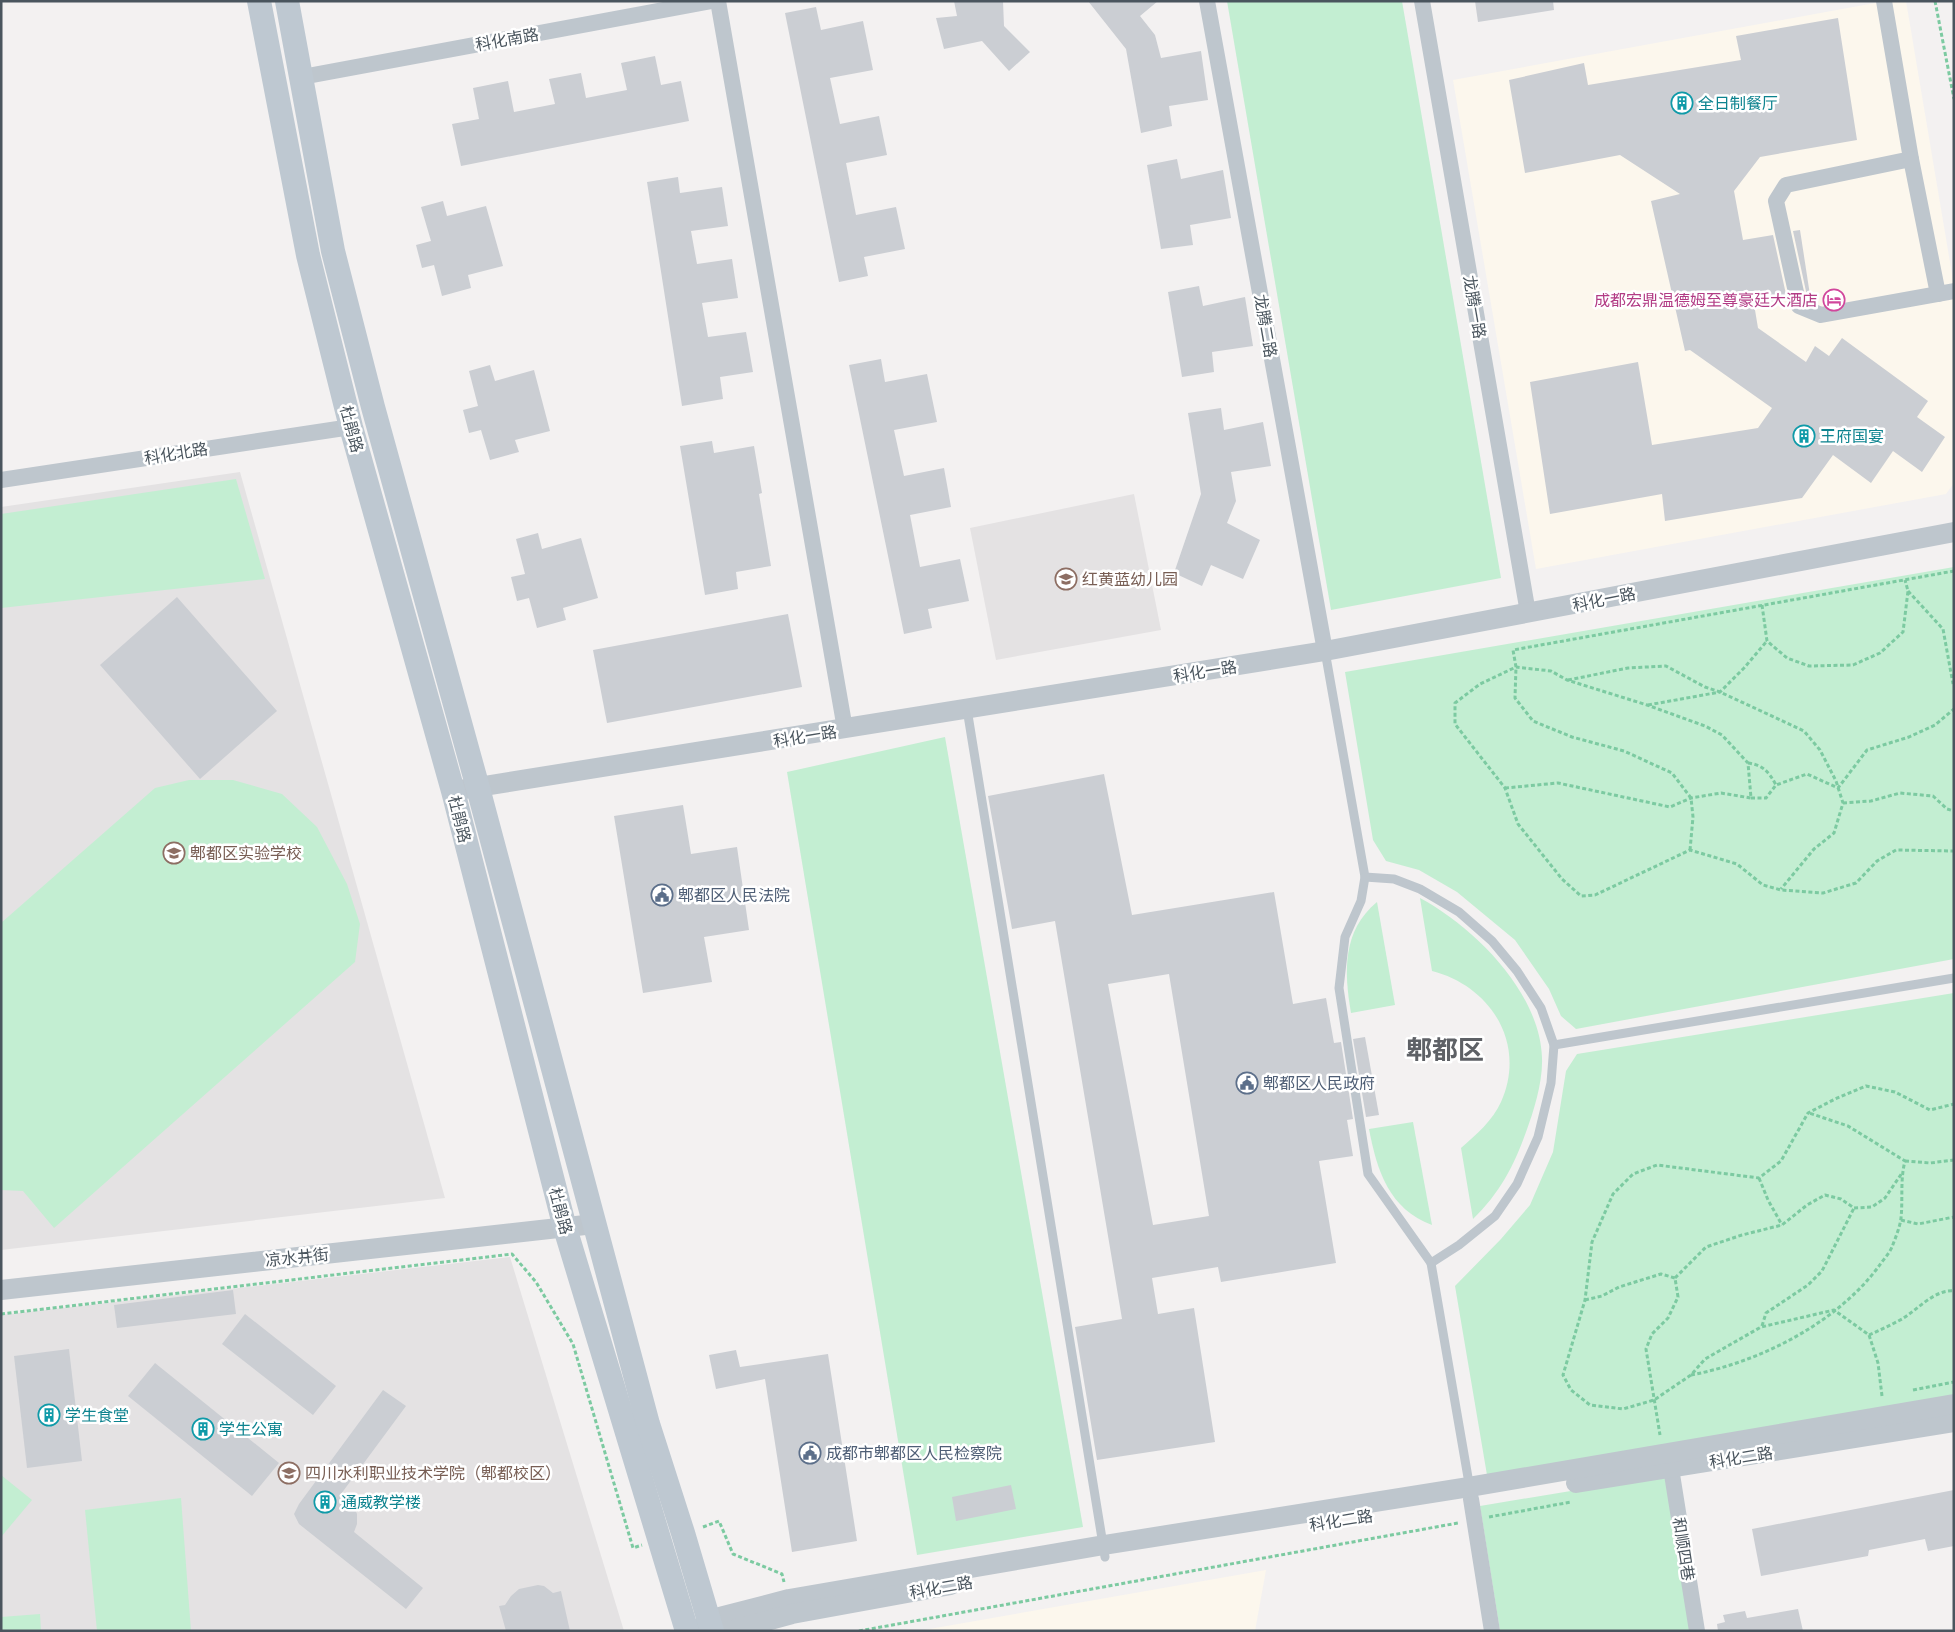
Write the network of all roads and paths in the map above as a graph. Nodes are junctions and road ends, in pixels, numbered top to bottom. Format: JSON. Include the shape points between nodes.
{"nodes":[{"id":1,"x":259,"y":1,"type":"edge"},
{"id":2,"x":287,"y":1,"type":"edge"},
{"id":3,"x":712,"y":1,"type":"edge"},
{"id":4,"x":718,"y":1,"type":"edge"},
{"id":5,"x":1207,"y":1,"type":"edge"},
{"id":6,"x":1422,"y":1,"type":"edge"},
{"id":7,"x":1884,"y":1,"type":"edge"},
{"id":8,"x":1935,"y":1,"type":"edge"},
{"id":9,"x":302,"y":77,"type":"junction"},
{"id":10,"x":1954,"y":99,"type":"edge"},
{"id":11,"x":1911,"y":159,"type":"junction"},
{"id":12,"x":1946,"y":292,"type":"edge"},
{"id":13,"x":351,"y":427,"type":"junction"},
{"id":14,"x":1,"y":480,"type":"edge"},
{"id":15,"x":1954,"y":532,"type":"edge"},
{"id":16,"x":1954,"y":571,"type":"edge"},
{"id":17,"x":1905,"y":580,"type":"junction"},
{"id":18,"x":1908,"y":591,"type":"junction"},
{"id":19,"x":1762,"y":605,"type":"junction"},
{"id":20,"x":1528,"y":613,"type":"junction"},
{"id":21,"x":1767,"y":641,"type":"junction"},
{"id":22,"x":1325,"y":652,"type":"junction"},
{"id":23,"x":1516,"y":667,"type":"junction"},
{"id":24,"x":1567,"y":680,"type":"junction"},
{"id":25,"x":1954,"y":684,"type":"edge"},
{"id":26,"x":1954,"y":689,"type":"edge"},
{"id":27,"x":1720,"y":692,"type":"junction"},
{"id":28,"x":1647,"y":705,"type":"junction"},
{"id":29,"x":1954,"y":709,"type":"edge"},
{"id":30,"x":967,"y":710,"type":"junction"},
{"id":31,"x":845,"y":729,"type":"junction"},
{"id":32,"x":1748,"y":763,"type":"junction"},
{"id":33,"x":1776,"y":785,"type":"junction"},
{"id":34,"x":478,"y":788,"type":"junction"},
{"id":35,"x":1505,"y":788,"type":"junction"},
{"id":36,"x":1838,"y":788,"type":"junction"},
{"id":37,"x":453,"y":791,"type":"junction"},
{"id":38,"x":1691,"y":798,"type":"junction"},
{"id":39,"x":1751,"y":798,"type":"junction"},
{"id":40,"x":1844,"y":803,"type":"junction"},
{"id":41,"x":1954,"y":812,"type":"edge"},
{"id":42,"x":1690,"y":850,"type":"junction"},
{"id":43,"x":1954,"y":851,"type":"edge"},
{"id":44,"x":1365,"y":877,"type":"junction"},
{"id":45,"x":1781,"y":890,"type":"junction"},
{"id":46,"x":1954,"y":978,"type":"edge"},
{"id":47,"x":1554,"y":1045,"type":"junction"},
{"id":48,"x":1954,"y":1104,"type":"edge"},
{"id":49,"x":1808,"y":1113,"type":"junction"},
{"id":50,"x":1954,"y":1160,"type":"edge"},
{"id":51,"x":1905,"y":1161,"type":"junction"},
{"id":52,"x":1902,"y":1172,"type":"junction"},
{"id":53,"x":1759,"y":1178,"type":"junction"},
{"id":54,"x":1854,"y":1208,"type":"junction"},
{"id":55,"x":1954,"y":1217,"type":"edge"},
{"id":56,"x":1901,"y":1220,"type":"junction"},
{"id":57,"x":594,"y":1224,"type":"junction"},
{"id":58,"x":1782,"y":1225,"type":"junction"},
{"id":59,"x":565,"y":1228,"type":"junction"},
{"id":60,"x":1431,"y":1263,"type":"junction"},
{"id":61,"x":1675,"y":1278,"type":"junction"},
{"id":62,"x":1,"y":1290,"type":"edge"},
{"id":63,"x":1954,"y":1291,"type":"edge"},
{"id":64,"x":1585,"y":1300,"type":"junction"},
{"id":65,"x":1834,"y":1310,"type":"junction"},
{"id":66,"x":1,"y":1314,"type":"edge"},
{"id":67,"x":1762,"y":1327,"type":"junction"},
{"id":68,"x":1869,"y":1335,"type":"junction"},
{"id":69,"x":1691,"y":1376,"type":"junction"},
{"id":70,"x":1954,"y":1382,"type":"edge"},
{"id":71,"x":1908,"y":1391,"type":"dead end"},
{"id":72,"x":1890,"y":1394,"type":"dead end"},
{"id":73,"x":1654,"y":1400,"type":"junction"},
{"id":74,"x":1954,"y":1404,"type":"edge"},
{"id":75,"x":1954,"y":1422,"type":"edge"},
{"id":76,"x":1668,"y":1433,"type":"dead end"},
{"id":77,"x":1671,"y":1468,"type":"junction"},
{"id":78,"x":1470,"y":1493,"type":"junction"},
{"id":79,"x":1578,"y":1501,"type":"dead end"},
{"id":80,"x":1474,"y":1520,"type":"junction"},
{"id":81,"x":683,"y":1533,"type":"junction"},
{"id":82,"x":659,"y":1540,"type":"junction"},
{"id":83,"x":1105,"y":1551,"type":"junction"},
{"id":84,"x":789,"y":1599,"type":"junction"},
{"id":85,"x":706,"y":1627,"type":"edge"},
{"id":86,"x":686,"y":1631,"type":"edge"},
{"id":87,"x":730,"y":1631,"type":"edge"},
{"id":88,"x":859,"y":1631,"type":"edge"},
{"id":89,"x":1492,"y":1631,"type":"edge"},
{"id":90,"x":1697,"y":1631,"type":"edge"}],
"edges":[{"from":1,"to":13,"type":"main road","name":"杜鹃路","via":[[308,256]]},
{"from":2,"to":9,"type":"main road","name":"杜鹃路"},
{"from":3,"to":9,"type":"street","name":"科化南路"},
{"from":4,"to":31,"type":"street"},
{"from":5,"to":22,"type":"street","name":"龙腾二路"},
{"from":6,"to":20,"type":"street","name":"龙腾一路"},
{"from":7,"to":11,"type":"street"},
{"from":8,"to":10,"type":"path"},
{"from":9,"to":34,"type":"main road","name":"杜鹃路","via":[[333,251]]},
{"from":11,"to":12,"type":"street"},
{"from":11,"to":12,"type":"street","via":[[1786,185],[1776,201],[1799,306],[1821,315]]},
{"from":13,"to":14,"type":"street","name":"科化北路"},
{"from":13,"to":37,"type":"main road","name":"杜鹃路"},
{"from":15,"to":20,"type":"street","name":"科化一路"},
{"from":16,"to":17,"type":"path"},
{"from":17,"to":18,"type":"path"},
{"from":17,"to":19,"type":"path"},
{"from":18,"to":21,"type":"path","via":[[1903,632],[1880,653],[1853,665],[1809,666],[1787,658]]},
{"from":18,"to":25,"type":"path","via":[[1943,629]]},
{"from":19,"to":21,"type":"path"},
{"from":19,"to":23,"type":"path","via":[[1513,650]]},
{"from":20,"to":22,"type":"street","name":"科化一路"},
{"from":21,"to":27,"type":"path"},
{"from":22,"to":30,"type":"street","name":"科化一路"},
{"from":22,"to":44,"type":"lane"},
{"from":23,"to":24,"type":"path","via":[[1551,671]]},
{"from":23,"to":35,"type":"path","via":[[1480,684],[1455,703],[1455,724]]},
{"from":23,"to":38,"type":"path","via":[[1515,698],[1533,721],[1572,737],[1624,751],[1672,773]]},
{"from":24,"to":27,"type":"path","via":[[1628,668],[1666,666]]},
{"from":24,"to":28,"type":"path"},
{"from":25,"to":26,"type":"path"},
{"from":27,"to":28,"type":"path"},
{"from":27,"to":36,"type":"path","via":[[1804,731],[1820,750]]},
{"from":28,"to":32,"type":"path","via":[[1722,735]]},
{"from":29,"to":36,"type":"path","via":[[1935,725],[1867,750]]},
{"from":30,"to":31,"type":"street","name":"科化一路"},
{"from":30,"to":83,"type":"lane"},
{"from":31,"to":34,"type":"street","name":"科化一路"},
{"from":32,"to":33,"type":"path","via":[[1759,765],[1770,774]]},
{"from":32,"to":39,"type":"path"},
{"from":33,"to":36,"type":"path","via":[[1807,774]]},
{"from":33,"to":39,"type":"path","via":[[1766,798]]},
{"from":34,"to":37,"type":"street","name":"科化一路"},
{"from":34,"to":57,"type":"main road","name":"杜鹃路"},
{"from":35,"to":38,"type":"path","via":[[1558,783],[1670,807]]},
{"from":35,"to":42,"type":"path","via":[[1518,824],[1581,896],[1595,896]]},
{"from":36,"to":40,"type":"path"},
{"from":37,"to":59,"type":"main road","name":"杜鹃路"},
{"from":38,"to":39,"type":"path","via":[[1721,793]]},
{"from":38,"to":42,"type":"path"},
{"from":40,"to":41,"type":"path","via":[[1900,794],[1933,796]]},
{"from":40,"to":45,"type":"path","via":[[1834,833],[1814,849]]},
{"from":42,"to":45,"type":"path","via":[[1737,864],[1763,885]]},
{"from":43,"to":45,"type":"path","via":[[1896,850],[1877,861],[1856,883],[1823,893]]},
{"from":44,"to":47,"type":"lane","via":[[1394,879],[1420,889],[1458,912],[1492,941],[1518,971],[1541,1008]]},
{"from":44,"to":60,"type":"lane","via":[[1361,901],[1345,938],[1340,988],[1368,1174]]},
{"from":46,"to":47,"type":"lane"},
{"from":47,"to":60,"type":"lane","via":[[1551,1083],[1538,1137],[1518,1184],[1495,1216]]},
{"from":48,"to":49,"type":"path","via":[[1930,1110],[1896,1092],[1866,1086]]},
{"from":49,"to":51,"type":"path","via":[[1848,1126]]},
{"from":49,"to":53,"type":"path","via":[[1781,1161]]},
{"from":50,"to":51,"type":"path","via":[[1930,1163]]},
{"from":51,"to":52,"type":"path"},
{"from":52,"to":54,"type":"path","via":[[1885,1198],[1872,1208]]},
{"from":52,"to":56,"type":"path"},
{"from":53,"to":58,"type":"path"},
{"from":53,"to":64,"type":"path","via":[[1657,1166],[1633,1174],[1613,1194],[1592,1242]]},
{"from":54,"to":58,"type":"path","via":[[1841,1199],[1825,1195]]},
{"from":54,"to":67,"type":"path","via":[[1822,1271],[1808,1285],[1766,1313]]},
{"from":55,"to":56,"type":"path","via":[[1918,1224]]},
{"from":56,"to":65,"type":"path","via":[[1891,1249],[1864,1286]]},
{"from":57,"to":59,"type":"street","name":"凉水井街"},
{"from":57,"to":81,"type":"main road","name":"杜鹃路","via":[[648,1424]]},
{"from":58,"to":61,"type":"path","via":[[1706,1248]]},
{"from":59,"to":62,"type":"street","name":"凉水井街"},
{"from":59,"to":82,"type":"main road","name":"杜鹃路"},
{"from":60,"to":78,"type":"lane"},
{"from":61,"to":64,"type":"path","via":[[1661,1274]]},
{"from":61,"to":73,"type":"path","via":[[1678,1298],[1668,1318],[1652,1334],[1646,1349]]},
{"from":63,"to":68,"type":"path","via":[[1947,1290]]},
{"from":64,"to":73,"type":"path","via":[[1563,1375],[1570,1390],[1590,1405],[1623,1409]]},
{"from":65,"to":67,"type":"path"},
{"from":65,"to":68,"type":"path"},
{"from":65,"to":69,"type":"path","via":[[1801,1334],[1759,1355],[1721,1370]]},
{"from":66,"to":82,"type":"path","via":[[512,1254],[536,1282],[573,1344],[633,1548]]},
{"from":67,"to":69,"type":"path","via":[[1705,1360]]},
{"from":68,"to":72,"type":"path","via":[[1878,1363],[1881,1396]]},
{"from":69,"to":73,"type":"path"},
{"from":70,"to":71,"type":"path"},
{"from":73,"to":76,"type":"path","via":[[1659,1435]]},
{"from":74,"to":78,"type":"street"},
{"from":75,"to":77,"type":"street","name":"科化二路"},
{"from":77,"to":78,"type":"street","name":"科化二路"},
{"from":77,"to":90,"type":"street","name":"和顺四巷"},
{"from":78,"to":80,"type":"street"},
{"from":78,"to":83,"type":"street","name":"科化二路"},
{"from":79,"to":80,"type":"path"},
{"from":80,"to":88,"type":"path"},
{"from":80,"to":89,"type":"street"},
{"from":81,"to":84,"type":"path","via":[[719,1521],[734,1554],[782,1574]]},
{"from":81,"to":85,"type":"main road","name":"杜鹃路"},
{"from":82,"to":86,"type":"main road","name":"杜鹃路"},
{"from":83,"to":84,"type":"street"},
{"from":83,"to":87,"type":"street","name":"科化二路","via":[[792,1614]]},
{"from":84,"to":85,"type":"street"}]}
